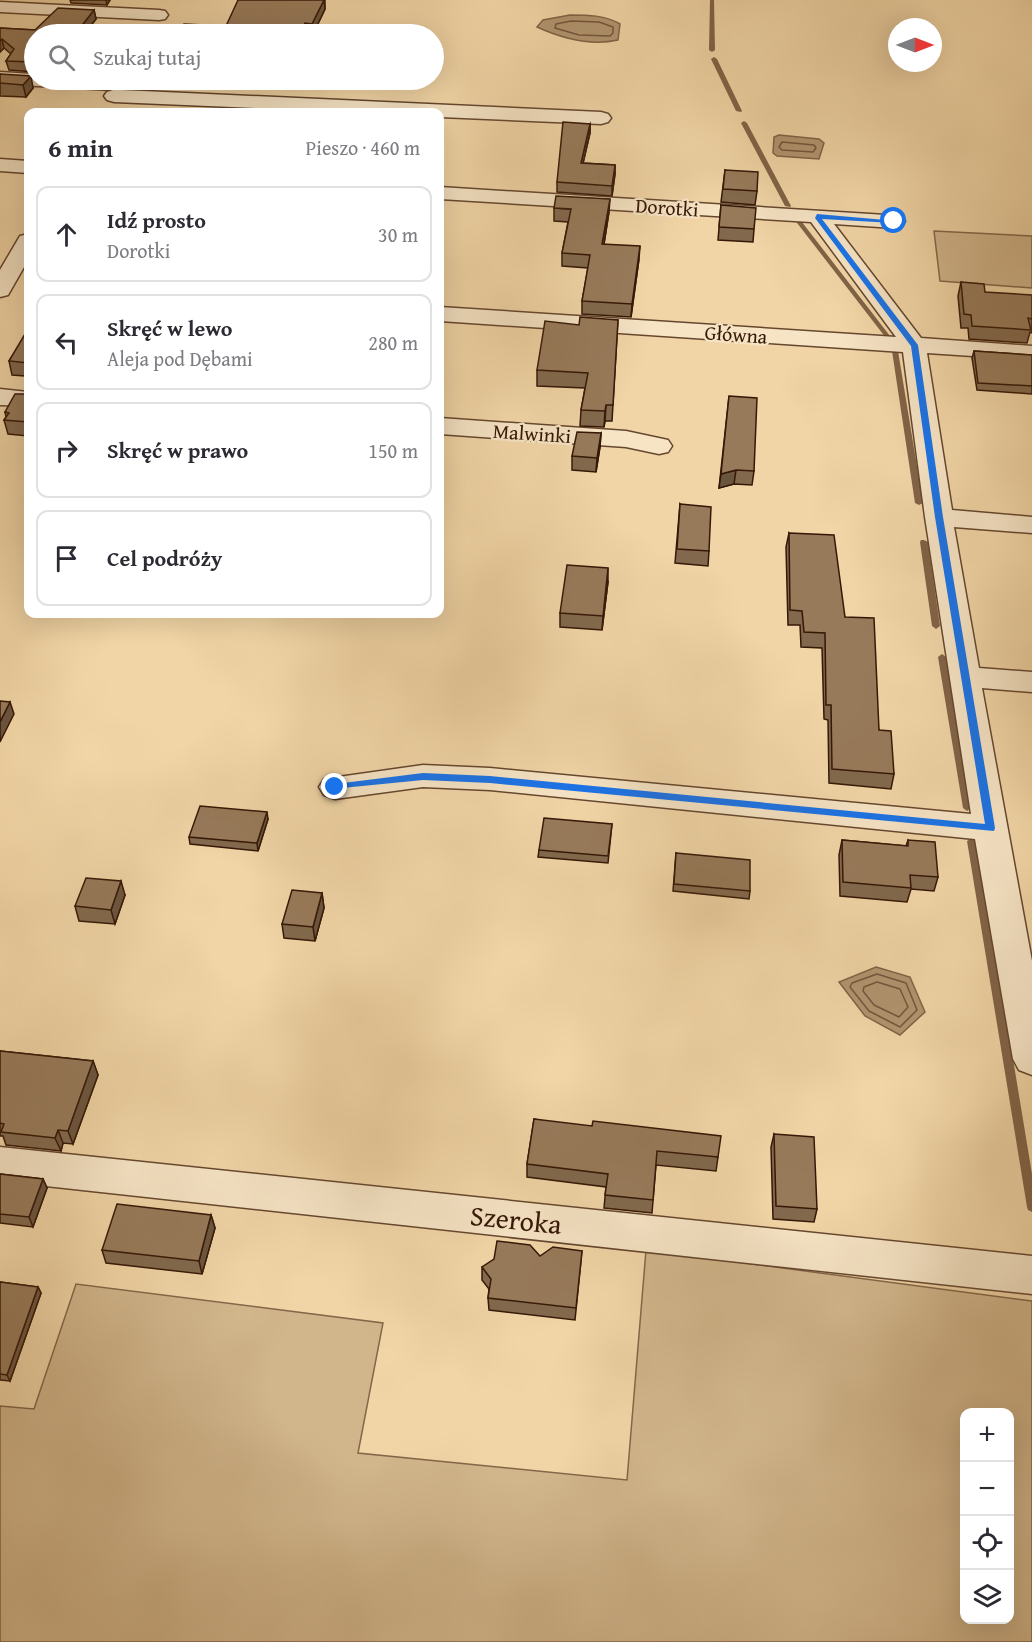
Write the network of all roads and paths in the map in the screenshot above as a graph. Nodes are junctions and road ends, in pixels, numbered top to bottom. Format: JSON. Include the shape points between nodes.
{"nodes":[{"id":1,"x":0,"y":7,"type":"edge"},
{"id":2,"x":163,"y":8,"type":"edge"},
{"id":3,"x":154,"y":24,"type":"edge"},
{"id":4,"x":0,"y":78,"type":"edge"},
{"id":5,"x":24,"y":81,"type":"edge"},
{"id":6,"x":92,"y":90,"type":"edge"},
{"id":7,"x":115,"y":93,"type":"edge"},
{"id":8,"x":407,"y":108,"type":"edge"},
{"id":9,"x":444,"y":110,"type":"edge"},
{"id":10,"x":601,"y":118,"type":"dead end"},
{"id":11,"x":0,"y":165,"type":"edge"},
{"id":12,"x":24,"y":167,"type":"edge"},
{"id":13,"x":444,"y":192,"type":"edge"},
{"id":14,"x":817,"y":216,"type":"junction"},
{"id":15,"x":894,"y":221,"type":"dead end"},
{"id":16,"x":24,"y":249,"type":"edge"},
{"id":17,"x":1,"y":288,"type":"edge"},
{"id":18,"x":24,"y":288,"type":"edge"},
{"id":19,"x":444,"y":314,"type":"edge"},
{"id":20,"x":914,"y":345,"type":"junction"},
{"id":21,"x":1032,"y":353,"type":"edge"},
{"id":22,"x":0,"y":397,"type":"edge"},
{"id":23,"x":24,"y":399,"type":"edge"},
{"id":24,"x":444,"y":426,"type":"edge"},
{"id":25,"x":659,"y":446,"type":"dead end"},
{"id":26,"x":939,"y":517,"type":"junction"},
{"id":27,"x":1032,"y":525,"type":"edge"},
{"id":28,"x":966,"y":677,"type":"junction"},
{"id":29,"x":1032,"y":682,"type":"edge"},
{"id":30,"x":335,"y":787,"type":"dead end"},
{"id":31,"x":990,"y":828,"type":"junction"},
{"id":32,"x":1032,"y":1059,"type":"edge"},
{"id":33,"x":0,"y":1164,"type":"edge"},
{"id":34,"x":1032,"y":1275,"type":"edge"}],
"edges":[{"from":1,"to":2,"type":"street"},
{"from":2,"to":3,"type":"street"},
{"from":4,"to":5,"type":"street"},
{"from":6,"to":7,"type":"street"},
{"from":7,"to":8,"type":"street"},
{"from":9,"to":10,"type":"street"},
{"from":11,"to":12,"type":"street"},
{"from":13,"to":14,"type":"street","name":"Dorotki"},
{"from":14,"to":15,"type":"street","name":"Dorotki"},
{"from":14,"to":20,"type":"street"},
{"from":16,"to":17,"type":"street"},
{"from":17,"to":18,"type":"street"},
{"from":19,"to":20,"type":"street","name":"Główna"},
{"from":20,"to":21,"type":"street","name":"Główna"},
{"from":20,"to":26,"type":"street"},
{"from":22,"to":23,"type":"street"},
{"from":24,"to":25,"type":"street","name":"Malwinki","via":[[626,439]]},
{"from":26,"to":27,"type":"street"},
{"from":26,"to":28,"type":"street"},
{"from":28,"to":29,"type":"street"},
{"from":28,"to":31,"type":"street"},
{"from":30,"to":31,"type":"street","via":[[423,777],[490,779]]},
{"from":31,"to":32,"type":"street"},
{"from":33,"to":34,"type":"street","name":"Szeroka"}]}
